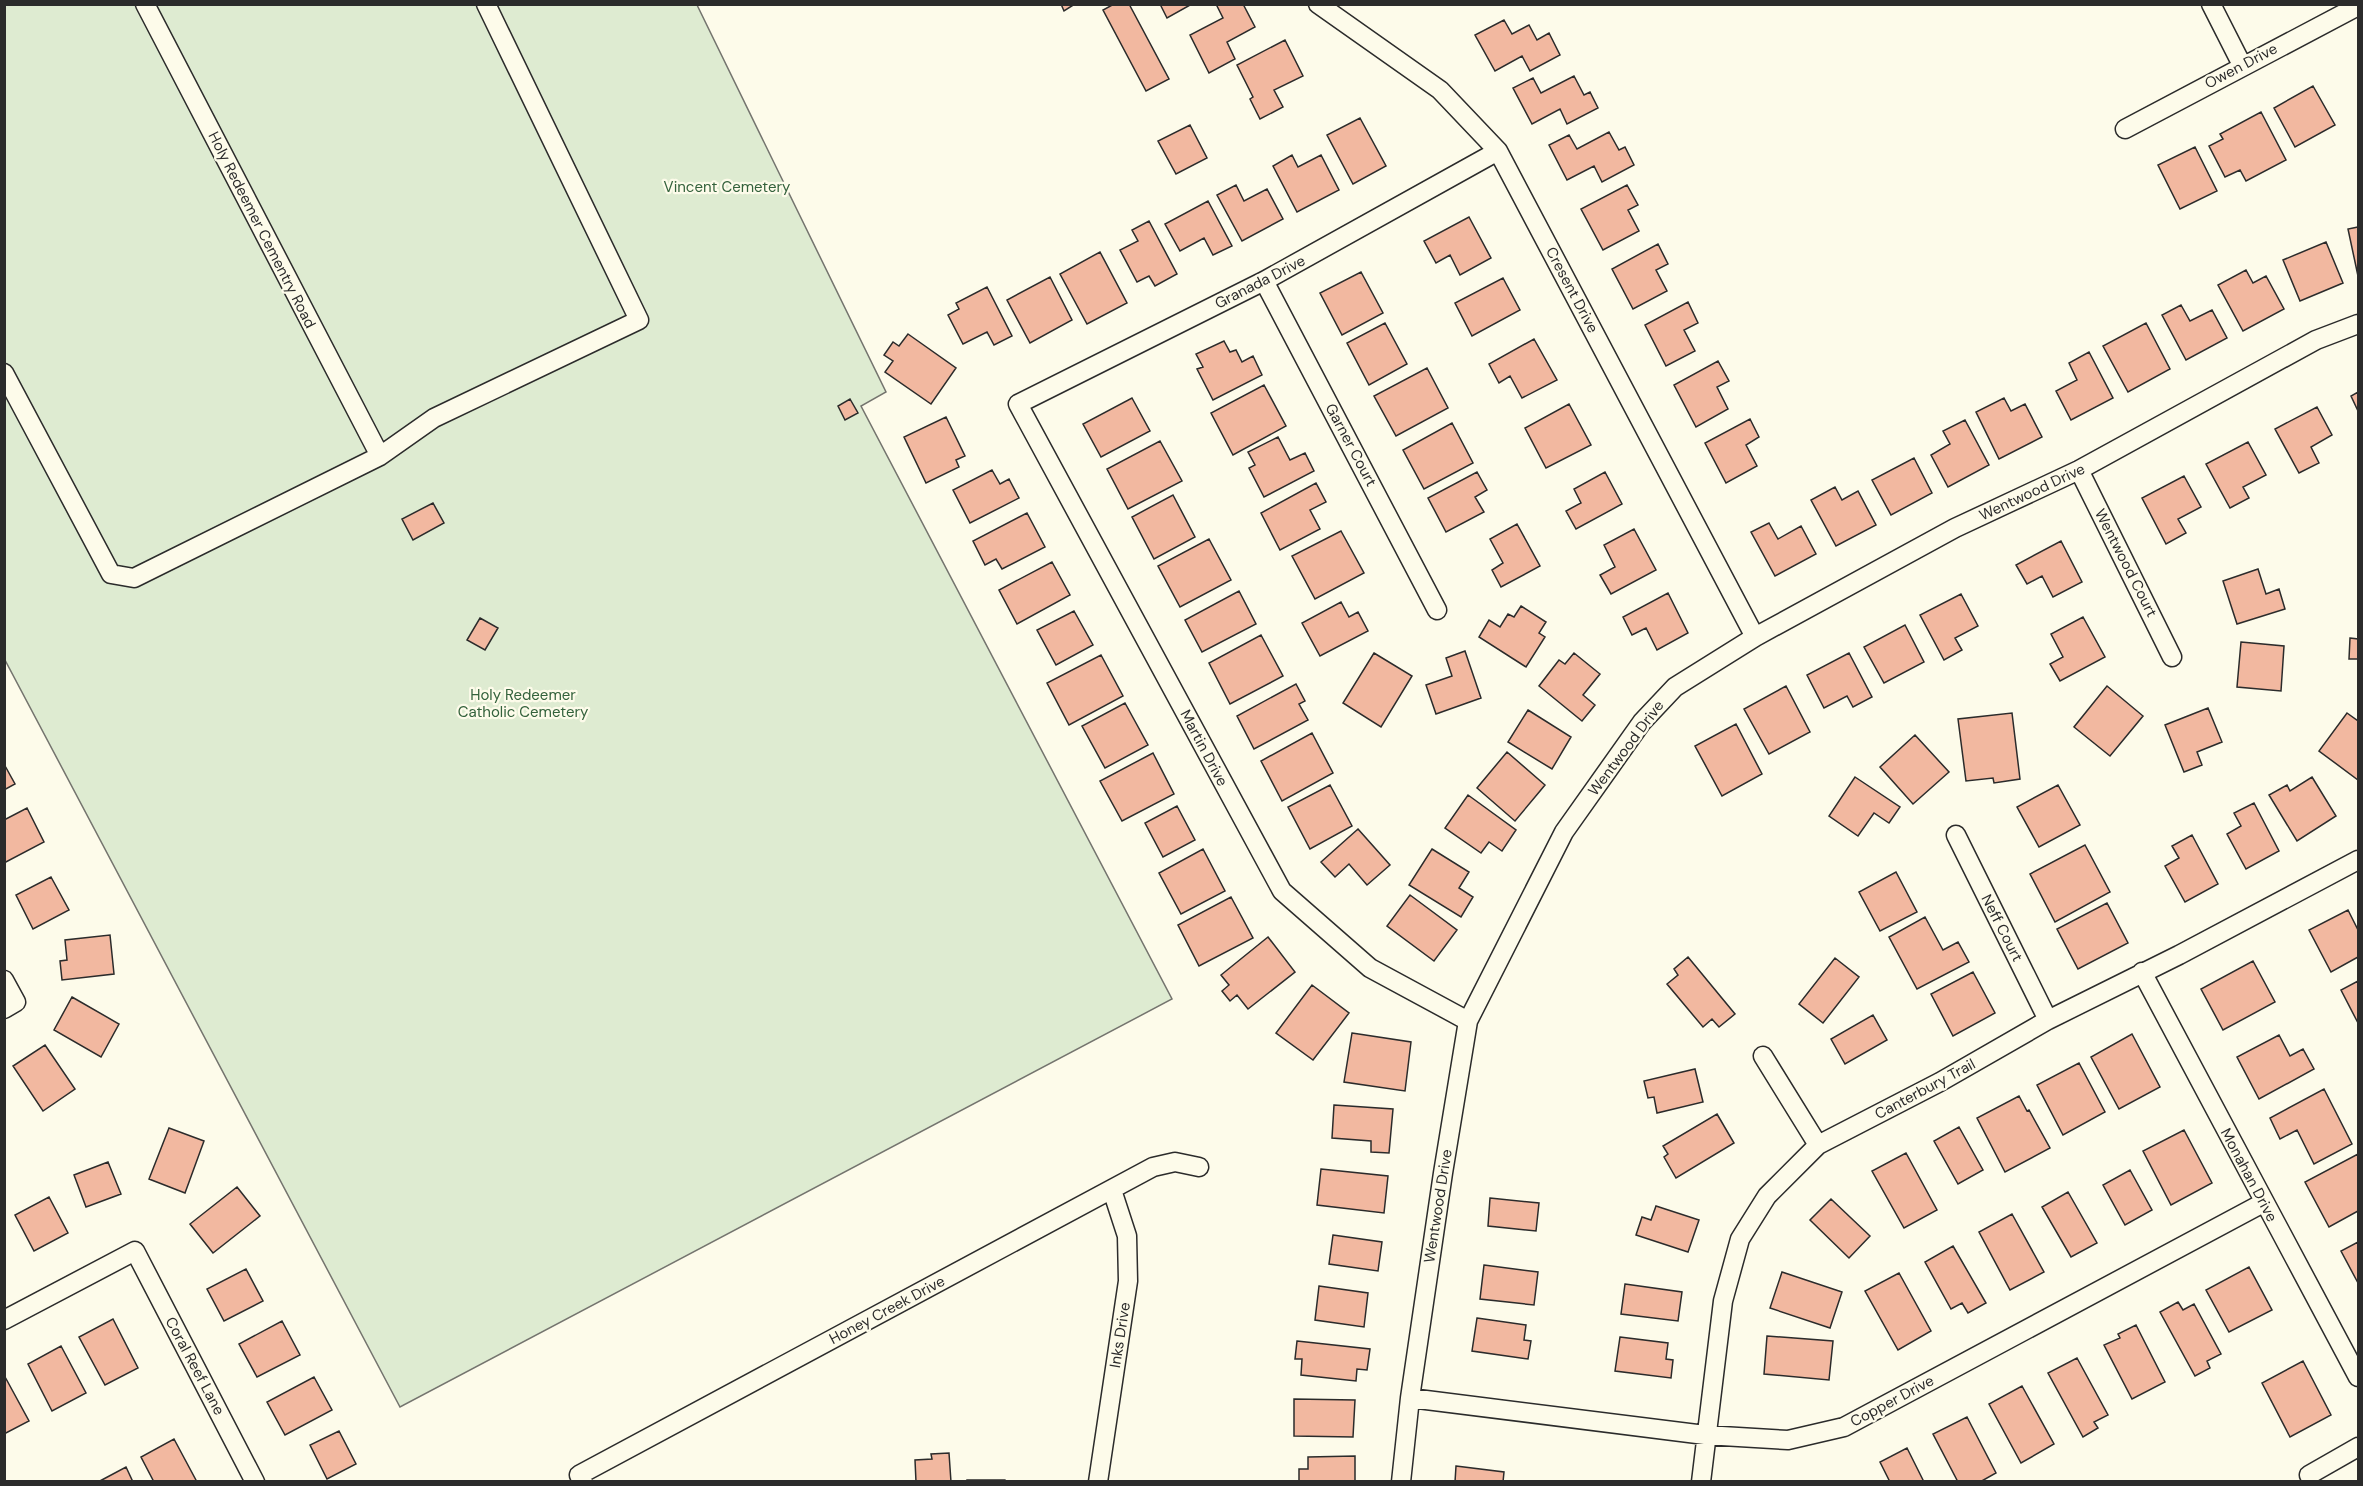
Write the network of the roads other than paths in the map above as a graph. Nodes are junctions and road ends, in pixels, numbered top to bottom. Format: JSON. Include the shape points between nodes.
{"nodes":[{"id":1,"x":145,"y":4,"type":"edge"},
{"id":2,"x":486,"y":4,"type":"edge"},
{"id":3,"x":1318,"y":4,"type":"edge"},
{"id":4,"x":2211,"y":4,"type":"edge"},
{"id":5,"x":2358,"y":6,"type":"edge"},
{"id":6,"x":2242,"y":65,"type":"junction"},
{"id":7,"x":2125,"y":129,"type":"dead end"},
{"id":8,"x":1498,"y":151,"type":"junction"},
{"id":9,"x":1264,"y":281,"type":"junction"},
{"id":10,"x":2358,"y":324,"type":"edge"},
{"id":11,"x":4,"y":373,"type":"edge"},
{"id":12,"x":1018,"y":404,"type":"joint"},
{"id":13,"x":380,"y":456,"type":"junction"},
{"id":14,"x":2079,"y":470,"type":"junction"},
{"id":15,"x":1437,"y":610,"type":"dead end"},
{"id":16,"x":1755,"y":637,"type":"junction"},
{"id":17,"x":2172,"y":657,"type":"dead end"},
{"id":18,"x":1956,"y":835,"type":"dead end"},
{"id":19,"x":2358,"y":860,"type":"edge"},
{"id":20,"x":2142,"y":972,"type":"junction"},
{"id":21,"x":4,"y":980,"type":"edge"},
{"id":22,"x":10,"y":1005,"type":"edge"},
{"id":23,"x":2048,"y":1020,"type":"junction"},
{"id":24,"x":1468,"y":1021,"type":"junction"},
{"id":25,"x":1763,"y":1056,"type":"dead end"},
{"id":26,"x":1818,"y":1145,"type":"junction"},
{"id":27,"x":1199,"y":1167,"type":"dead end"},
{"id":28,"x":1112,"y":1190,"type":"junction"},
{"id":29,"x":2263,"y":1203,"type":"junction"},
{"id":30,"x":4,"y":1320,"type":"edge"},
{"id":31,"x":2358,"y":1377,"type":"edge"},
{"id":32,"x":1410,"y":1398,"type":"junction"},
{"id":33,"x":1706,"y":1435,"type":"junction"},
{"id":34,"x":2358,"y":1447,"type":"edge"},
{"id":35,"x":2309,"y":1475,"type":"dead end"},
{"id":36,"x":581,"y":1478,"type":"edge"},
{"id":37,"x":255,"y":1482,"type":"edge"},
{"id":38,"x":1098,"y":1482,"type":"edge"},
{"id":39,"x":1401,"y":1482,"type":"edge"},
{"id":40,"x":1701,"y":1482,"type":"edge"}],
"edges":[{"from":1,"to":13,"type":"street","name":"Holy Redeemer Cementry Road"},
{"from":2,"to":13,"type":"street","via":[[639,320],[434,418]]},
{"from":3,"to":8,"type":"street","name":"Cresent Drive","via":[[1440,90]]},
{"from":4,"to":6,"type":"street"},
{"from":5,"to":6,"type":"street","name":"Owen Drive"},
{"from":6,"to":7,"type":"street","name":"Owen Drive"},
{"from":8,"to":9,"type":"street","name":"Granada Drive"},
{"from":8,"to":16,"type":"street","name":"Cresent Drive"},
{"from":9,"to":12,"type":"street","name":"Granada Drive"},
{"from":9,"to":15,"type":"street","name":"Garner Court"},
{"from":10,"to":14,"type":"street","name":"Wentwood Drive","via":[[2316,340]]},
{"from":11,"to":13,"type":"street","via":[[111,574],[134,578]]},
{"from":12,"to":24,"type":"street","name":"Martin Drive","via":[[1282,891],[1370,968]]},
{"from":14,"to":16,"type":"street","name":"Wentwood Drive","via":[[1955,528]]},
{"from":14,"to":17,"type":"street","name":"Wentwood Court"},
{"from":16,"to":24,"type":"street","name":"Wentwood Drive","via":[[1675,687],[1642,722],[1564,832]]},
{"from":18,"to":23,"type":"street","name":"Neff Court"},
{"from":19,"to":20,"type":"street","name":"Canterbury Trail"},
{"from":20,"to":23,"type":"street","name":"Canterbury Trail"},
{"from":20,"to":29,"type":"street","name":"Monahan Drive"},
{"from":21,"to":22,"type":"street"},
{"from":23,"to":26,"type":"street","name":"Canterbury Trail"},
{"from":24,"to":32,"type":"street","name":"Wentwood Drive"},
{"from":25,"to":26,"type":"street"},
{"from":26,"to":33,"type":"street","name":"Canterbury Trail","via":[[1767,1196],[1740,1239],[1723,1301]]},
{"from":27,"to":28,"type":"street","name":"Honey Creek Drive","via":[[1175,1162],[1153,1167]]},
{"from":28,"to":36,"type":"street","name":"Honey Creek Drive"},
{"from":28,"to":38,"type":"street","name":"Inks Drive","via":[[1127,1236],[1128,1281]]},
{"from":29,"to":31,"type":"street","name":"Monahan Drive"},
{"from":29,"to":33,"type":"street","name":"Copper Drive","via":[[1844,1427],[1788,1440]]},
{"from":30,"to":37,"type":"street","name":"Coral Reef Lane","via":[[135,1251]]},
{"from":32,"to":33,"type":"street","name":"Copper Drive"},
{"from":32,"to":39,"type":"street","name":"Wentwood Drive"},
{"from":33,"to":40,"type":"street","name":"Canterbury Trail"},
{"from":34,"to":35,"type":"street"}]}
